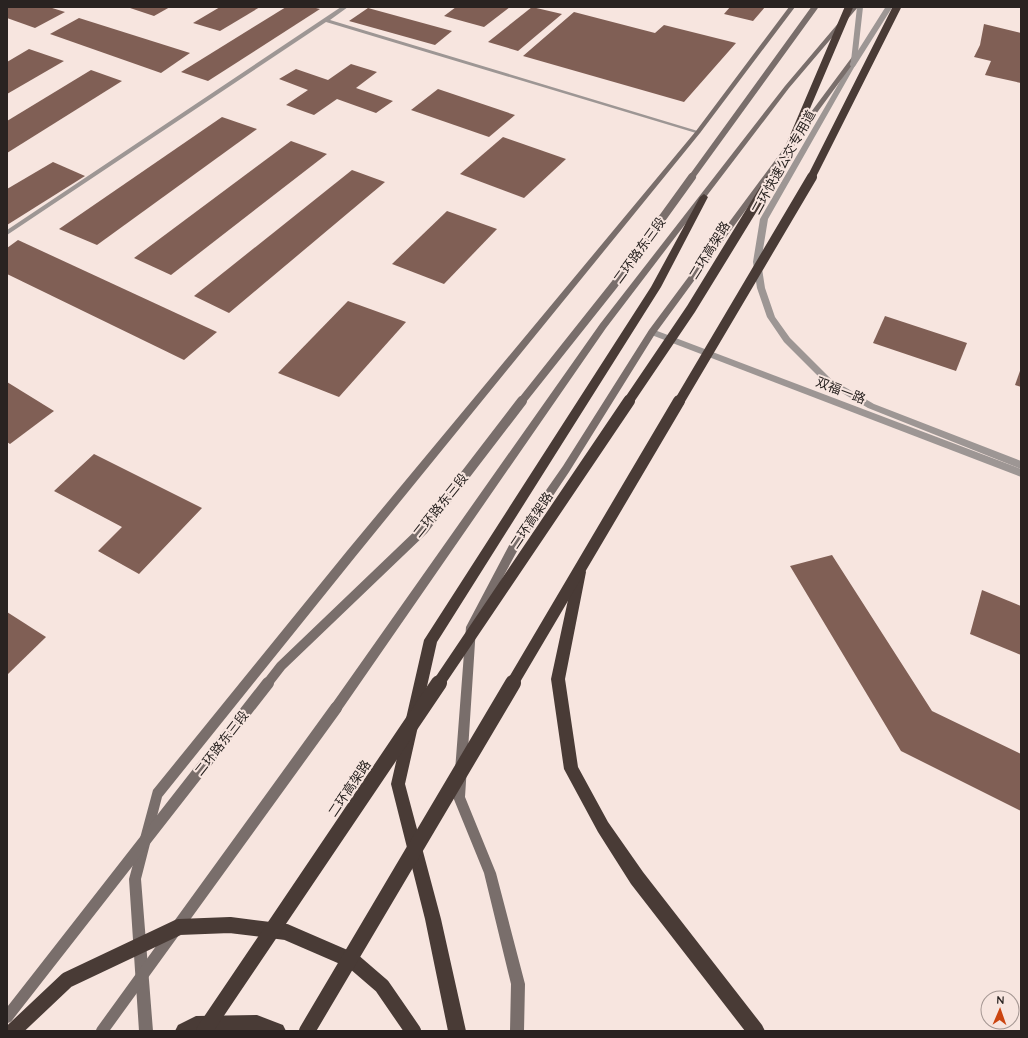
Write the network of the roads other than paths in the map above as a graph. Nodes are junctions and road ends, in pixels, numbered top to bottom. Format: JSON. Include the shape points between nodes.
{"nodes":[{"id":1,"x":345,"y":7,"type":"edge"},
{"id":2,"x":792,"y":7,"type":"edge"},
{"id":3,"x":815,"y":7,"type":"edge"},
{"id":4,"x":849,"y":7,"type":"edge"},
{"id":5,"x":855,"y":7,"type":"edge"},
{"id":6,"x":860,"y":7,"type":"edge"},
{"id":7,"x":890,"y":7,"type":"edge"},
{"id":8,"x":897,"y":7,"type":"edge"},
{"id":9,"x":325,"y":20,"type":"junction"},
{"id":10,"x":853,"y":64,"type":"junction"},
{"id":11,"x":698,"y":132,"type":"junction"},
{"id":12,"x":704,"y":197,"type":"junction"},
{"id":13,"x":7,"y":233,"type":"edge"},
{"id":14,"x":652,"y":332,"type":"junction"},
{"id":15,"x":1021,"y":465,"type":"edge"},
{"id":16,"x":1021,"y":473,"type":"edge"},
{"id":17,"x":580,"y":572,"type":"junction"},
{"id":18,"x":7,"y":1017,"type":"edge"},
{"id":19,"x":13,"y":1031,"type":"edge"},
{"id":20,"x":102,"y":1031,"type":"edge"},
{"id":21,"x":146,"y":1031,"type":"edge"},
{"id":22,"x":184,"y":1031,"type":"edge"},
{"id":23,"x":204,"y":1031,"type":"edge"},
{"id":24,"x":278,"y":1031,"type":"edge"},
{"id":25,"x":307,"y":1031,"type":"edge"},
{"id":26,"x":414,"y":1031,"type":"edge"},
{"id":27,"x":457,"y":1031,"type":"edge"},
{"id":28,"x":517,"y":1031,"type":"edge"},
{"id":29,"x":756,"y":1031,"type":"edge"}],
"edges":[{"from":1,"to":9,"type":"street"},
{"from":2,"to":11,"type":"main road"},
{"from":3,"to":18,"type":"main road","name":"二环路东三段","bridge":true,"via":[[614,285],[423,530],[281,666]]},
{"from":4,"to":23,"type":"highway","name":"二环高架路","bridge":true,"via":[[785,157],[691,309]]},
{"from":5,"to":12,"type":"main road","name":"二环路东三段","bridge":true,"via":[[787,87]]},
{"from":6,"to":10,"type":"street","bridge":true},
{"from":7,"to":10,"type":"street","name":"二环快速公交专用道","bridge":true},
{"from":7,"to":14,"type":"main road"},
{"from":8,"to":17,"type":"highway","bridge":true,"via":[[818,167]]},
{"from":9,"to":11,"type":"street"},
{"from":9,"to":13,"type":"street"},
{"from":10,"to":15,"type":"street","name":"二环快速公交专用道","bridge":true,"via":[[764,219],[757,262],[761,288],[771,317],[787,340],[828,381],[871,406]]},
{"from":11,"to":21,"type":"main road","via":[[351,554],[158,794],[135,879]]},
{"from":12,"to":20,"type":"main road","name":"二环路东三段","bridge":true,"via":[[603,326],[336,708]]},
{"from":12,"to":27,"type":"highway","bridge":true,"via":[[656,287],[432,640],[398,784],[433,919]]},
{"from":14,"to":16,"type":"street","name":"双福一路"},
{"from":14,"to":28,"type":"main road","via":[[566,469],[518,539],[471,627],[459,797],[490,873],[518,984]]},
{"from":17,"to":25,"type":"highway","bridge":true},
{"from":17,"to":29,"type":"highway","via":[[558,679],[571,769],[603,827],[637,878]]},
{"from":19,"to":26,"type":"highway","bridge":true,"via":[[67,980],[179,928],[230,925],[286,932],[353,961],[382,986]]},
{"from":22,"to":24,"type":"highway","via":[[196,1025],[257,1024]]}]}
